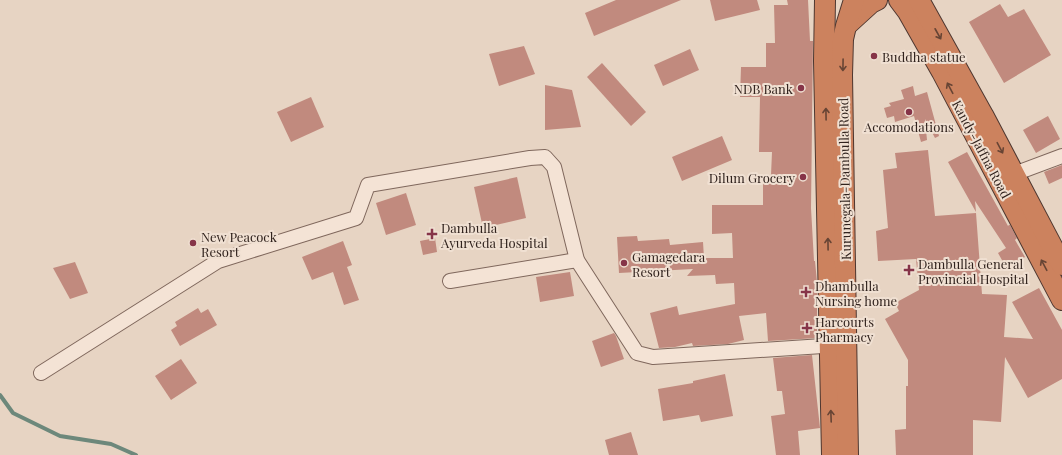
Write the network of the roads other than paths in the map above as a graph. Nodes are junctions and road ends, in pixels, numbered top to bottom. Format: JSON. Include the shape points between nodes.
{"nodes":[{"id":1,"x":825,"y":0,"type":"edge"},
{"id":2,"x":854,"y":0,"type":"edge"},
{"id":3,"x":877,"y":0,"type":"edge"},
{"id":4,"x":905,"y":3,"type":"edge"},
{"id":5,"x":846,"y":26,"type":"junction"},
{"id":6,"x":1062,"y":156,"type":"edge"},
{"id":7,"x":1014,"y":174,"type":"junction"},
{"id":8,"x":577,"y":260,"type":"junction"},
{"id":9,"x":1062,"y":265,"type":"edge"},
{"id":10,"x":837,"y":269,"type":"junction"},
{"id":11,"x":450,"y":280,"type":"dead end"},
{"id":12,"x":1062,"y":300,"type":"edge"},
{"id":13,"x":838,"y":345,"type":"junction"},
{"id":14,"x":41,"y":372,"type":"dead end"},
{"id":15,"x":832,"y":455,"type":"edge"},
{"id":16,"x":848,"y":455,"type":"edge"}],
"edges":[{"from":10,"to":1,"type":"highway","name":"Kurunegala-Dambulla Road","one_way":true,"via":[[824,61]]},
{"from":2,"to":5,"type":"highway","name":"Kurunegala-Dambulla Road"},
{"from":3,"to":5,"type":"highway","via":[[871,2]]},
{"from":4,"to":7,"type":"highway","name":"Kandy-Jaffna Road","one_way":true},
{"from":12,"to":4,"type":"highway","name":"Kandy-Jaffna Road","one_way":true},
{"from":5,"to":10,"type":"highway","name":"Kurunegala-Dambulla Road","one_way":true,"via":[[843,39]]},
{"from":6,"to":7,"type":"street"},
{"from":7,"to":9,"type":"highway","name":"Kandy-Jaffna Road"},
{"from":8,"to":11,"type":"street"},
{"from":8,"to":13,"type":"street","via":[[637,353],[653,356]]},
{"from":8,"to":14,"type":"street","via":[[554,167],[545,156],[368,185],[356,218],[218,261]]},
{"from":10,"to":13,"type":"highway","name":"Kurunegala-Dambulla Road"},
{"from":15,"to":13,"type":"highway","name":"Kurunegala-Dambulla Road","one_way":true},
{"from":13,"to":16,"type":"highway","name":"Kurunegala-Dambulla Road"}]}
